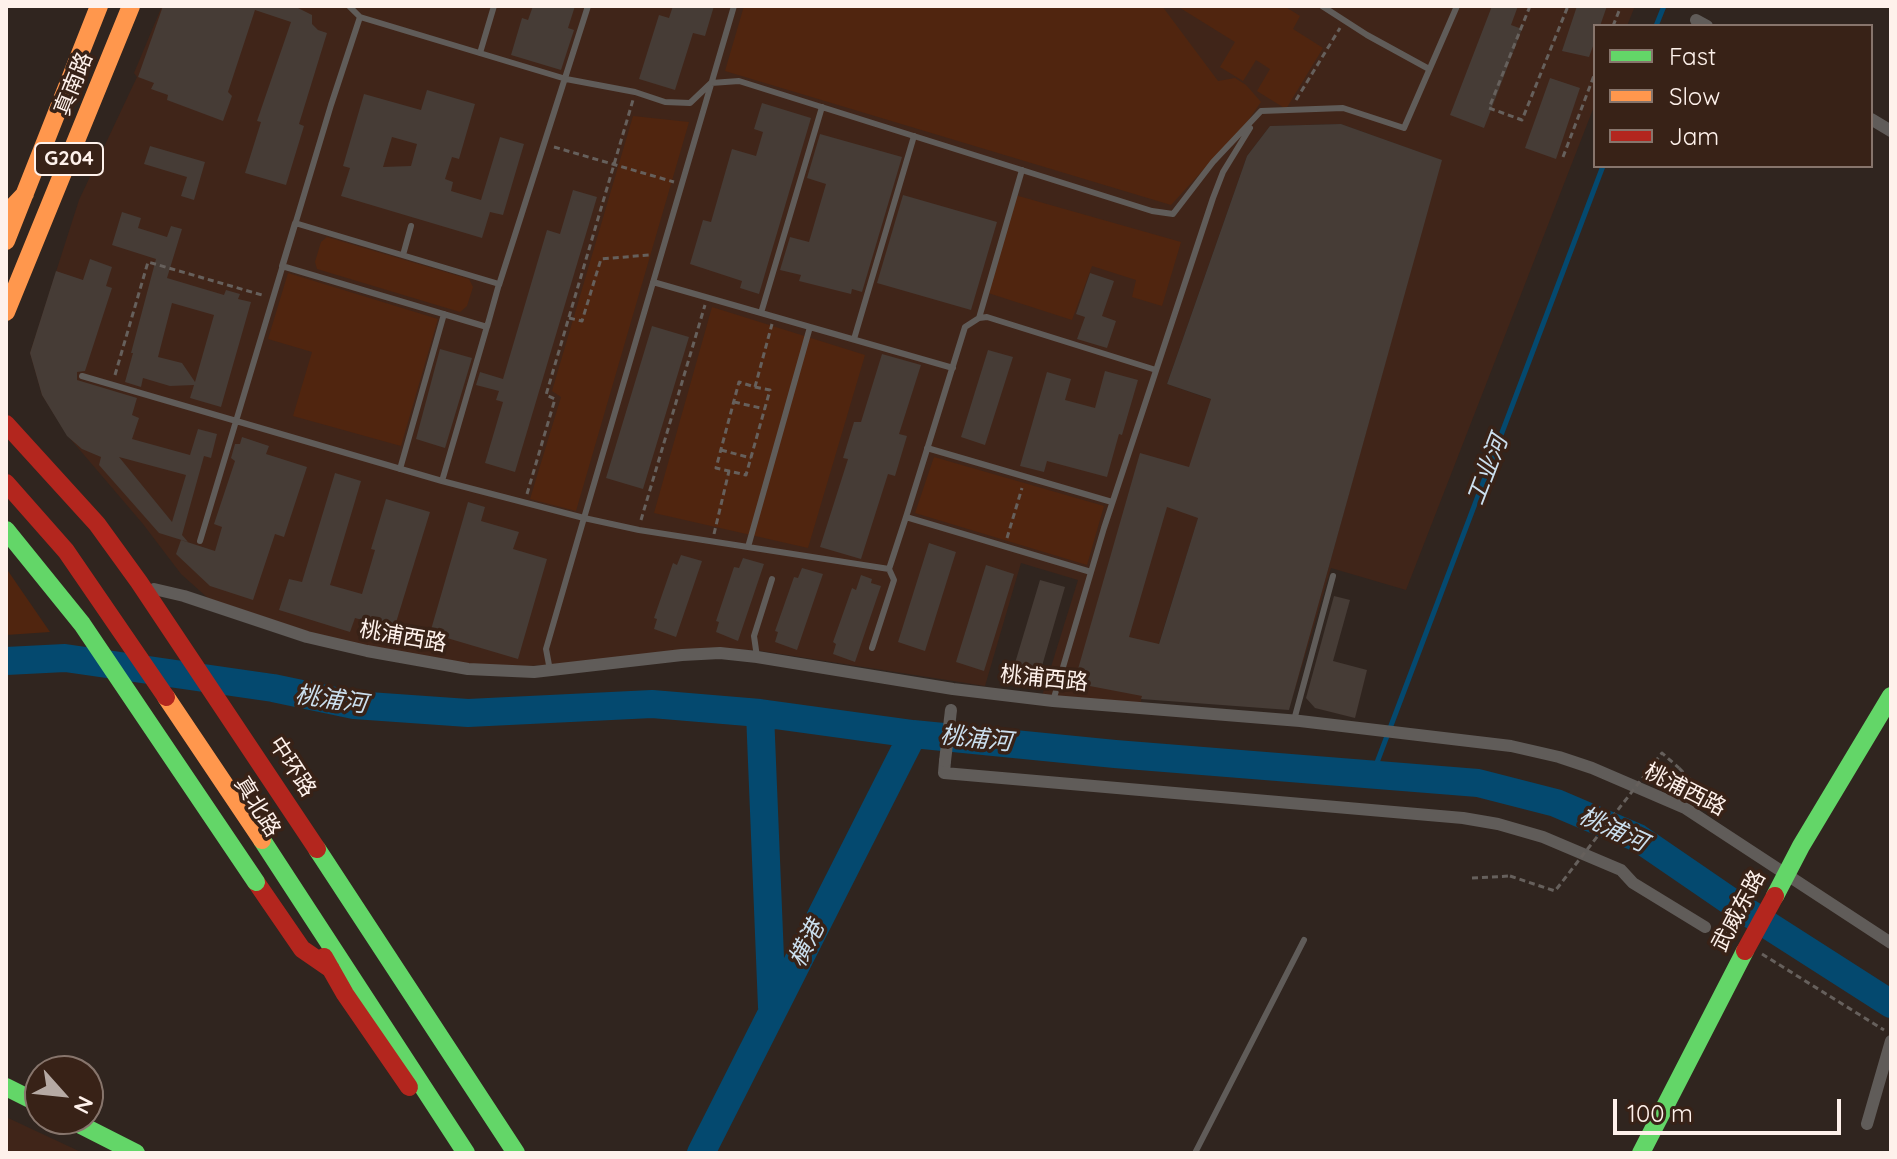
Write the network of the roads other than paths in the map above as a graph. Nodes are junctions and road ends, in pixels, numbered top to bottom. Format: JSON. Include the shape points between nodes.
{"nodes":[{"id":1,"x":99,"y":6,"type":"edge"},
{"id":2,"x":131,"y":6,"type":"edge"},
{"id":3,"x":349,"y":6,"type":"edge"},
{"id":4,"x":494,"y":6,"type":"edge"},
{"id":5,"x":588,"y":6,"type":"edge"},
{"id":6,"x":734,"y":6,"type":"edge"},
{"id":7,"x":1322,"y":6,"type":"edge"},
{"id":8,"x":1457,"y":6,"type":"edge"},
{"id":9,"x":360,"y":17,"type":"junction"},
{"id":10,"x":480,"y":53,"type":"junction"},
{"id":11,"x":1429,"y":69,"type":"junction"},
{"id":12,"x":566,"y":79,"type":"junction"},
{"id":13,"x":711,"y":83,"type":"junction"},
{"id":14,"x":822,"y":107,"type":"junction"},
{"id":15,"x":1261,"y":111,"type":"junction"},
{"id":16,"x":1873,"y":120,"type":"edge"},
{"id":17,"x":1891,"y":131,"type":"edge"},
{"id":18,"x":914,"y":136,"type":"junction"},
{"id":19,"x":1022,"y":170,"type":"junction"},
{"id":20,"x":25,"y":194,"type":"junction"},
{"id":21,"x":6,"y":214,"type":"edge"},
{"id":22,"x":295,"y":223,"type":"junction"},
{"id":23,"x":411,"y":226,"type":"dead end"},
{"id":24,"x":6,"y":241,"type":"edge"},
{"id":25,"x":403,"y":255,"type":"junction"},
{"id":26,"x":282,"y":266,"type":"junction"},
{"id":27,"x":653,"y":282,"type":"junction"},
{"id":28,"x":499,"y":284,"type":"junction"},
{"id":29,"x":6,"y":312,"type":"edge"},
{"id":30,"x":761,"y":313,"type":"junction"},
{"id":31,"x":444,"y":314,"type":"junction"},
{"id":32,"x":979,"y":318,"type":"junction"},
{"id":33,"x":487,"y":327,"type":"junction"},
{"id":34,"x":810,"y":327,"type":"junction"},
{"id":35,"x":854,"y":339,"type":"junction"},
{"id":36,"x":953,"y":368,"type":"junction"},
{"id":37,"x":1156,"y":370,"type":"junction"},
{"id":38,"x":82,"y":376,"type":"dead end"},
{"id":39,"x":6,"y":412,"type":"edge"},
{"id":40,"x":236,"y":422,"type":"junction"},
{"id":41,"x":6,"y":424,"type":"edge"},
{"id":42,"x":927,"y":448,"type":"junction"},
{"id":43,"x":400,"y":469,"type":"junction"},
{"id":44,"x":442,"y":481,"type":"junction"},
{"id":45,"x":6,"y":483,"type":"edge"},
{"id":46,"x":6,"y":496,"type":"edge"},
{"id":47,"x":1112,"y":502,"type":"junction"},
{"id":48,"x":906,"y":517,"type":"junction"},
{"id":49,"x":584,"y":518,"type":"junction"},
{"id":50,"x":6,"y":530,"type":"edge"},
{"id":51,"x":200,"y":541,"type":"dead end"},
{"id":52,"x":748,"y":547,"type":"junction"},
{"id":53,"x":889,"y":569,"type":"junction"},
{"id":54,"x":1091,"y":572,"type":"junction"},
{"id":55,"x":1333,"y":576,"type":"dead end"},
{"id":56,"x":772,"y":579,"type":"dead end"},
{"id":57,"x":154,"y":589,"type":"junction"},
{"id":58,"x":176,"y":623,"type":"dead end"},
{"id":59,"x":872,"y":648,"type":"dead end"},
{"id":60,"x":757,"y":657,"type":"junction"},
{"id":61,"x":549,"y":665,"type":"dead end"},
{"id":62,"x":953,"y":689,"type":"junction"},
{"id":63,"x":1891,"y":696,"type":"edge"},
{"id":64,"x":1053,"y":701,"type":"junction"},
{"id":65,"x":1294,"y":720,"type":"junction"},
{"id":66,"x":278,"y":775,"type":"dead end"},
{"id":67,"x":1786,"y":873,"type":"junction"},
{"id":68,"x":1705,"y":927,"type":"road end"},
{"id":69,"x":1304,"y":940,"type":"dead end"},
{"id":70,"x":1891,"y":943,"type":"edge"},
{"id":71,"x":331,"y":969,"type":"junction"},
{"id":72,"x":1891,"y":1040,"type":"edge"},
{"id":73,"x":6,"y":1087,"type":"edge"},
{"id":74,"x":24,"y":1096,"type":"edge"},
{"id":75,"x":1867,"y":1124,"type":"dead end"},
{"id":76,"x":101,"y":1135,"type":"edge"},
{"id":77,"x":136,"y":1153,"type":"edge"},
{"id":78,"x":455,"y":1153,"type":"edge"},
{"id":79,"x":466,"y":1153,"type":"edge"},
{"id":80,"x":516,"y":1153,"type":"edge"},
{"id":81,"x":525,"y":1153,"type":"edge"},
{"id":82,"x":1195,"y":1153,"type":"edge"},
{"id":83,"x":1641,"y":1153,"type":"edge"}],
"edges":[{"from":1,"to":20,"type":"main road","name":"真南路","number":"G204"},
{"from":2,"to":29,"type":"main road","name":"真南路","number":"G204"},
{"from":3,"to":9,"type":"lane"},
{"from":4,"to":10,"type":"lane"},
{"from":5,"to":12,"type":"lane"},
{"from":6,"to":13,"type":"lane"},
{"from":7,"to":11,"type":"lane"},
{"from":8,"to":11,"type":"lane"},
{"from":9,"to":10,"type":"lane"},
{"from":9,"to":22,"type":"lane"},
{"from":10,"to":12,"type":"lane"},
{"from":11,"to":15,"type":"lane","via":[[1404,128],[1343,108]]},
{"from":12,"to":13,"type":"lane","via":[[690,103]]},
{"from":12,"to":28,"type":"lane"},
{"from":13,"to":14,"type":"lane","via":[[739,81]]},
{"from":13,"to":27,"type":"lane"},
{"from":14,"to":18,"type":"lane"},
{"from":14,"to":30,"type":"lane"},
{"from":15,"to":19,"type":"lane","via":[[1173,214]]},
{"from":15,"to":37,"type":"lane","via":[[1223,172]]},
{"from":16,"to":17,"type":"street"},
{"from":18,"to":19,"type":"lane"},
{"from":18,"to":35,"type":"lane"},
{"from":19,"to":32,"type":"lane"},
{"from":20,"to":21,"type":"main road"},
{"from":20,"to":24,"type":"main road","name":"真南路","number":"G204"},
{"from":22,"to":25,"type":"lane"},
{"from":22,"to":26,"type":"lane"},
{"from":23,"to":25,"type":"lane"},
{"from":25,"to":28,"type":"lane"},
{"from":26,"to":31,"type":"lane"},
{"from":26,"to":40,"type":"lane"},
{"from":27,"to":30,"type":"lane"},
{"from":27,"to":49,"type":"lane"},
{"from":28,"to":33,"type":"lane"},
{"from":30,"to":34,"type":"lane"},
{"from":31,"to":33,"type":"lane"},
{"from":31,"to":43,"type":"lane"},
{"from":32,"to":36,"type":"lane","via":[[965,327]]},
{"from":32,"to":37,"type":"lane"},
{"from":33,"to":44,"type":"lane"},
{"from":34,"to":35,"type":"lane"},
{"from":34,"to":52,"type":"lane"},
{"from":35,"to":36,"type":"lane"},
{"from":36,"to":42,"type":"lane"},
{"from":37,"to":47,"type":"lane"},
{"from":38,"to":40,"type":"lane"},
{"from":39,"to":57,"type":"main road","via":[[104,520]]},
{"from":40,"to":43,"type":"lane"},
{"from":40,"to":51,"type":"lane"},
{"from":41,"to":80,"type":"main road","name":"中环路","bridge":true,"via":[[97,524],[155,604]]},
{"from":42,"to":47,"type":"lane"},
{"from":42,"to":48,"type":"lane"},
{"from":43,"to":44,"type":"lane"},
{"from":44,"to":49,"type":"lane"},
{"from":45,"to":79,"type":"main road","bridge":true,"via":[[66,551],[105,606]]},
{"from":46,"to":71,"type":"main road","name":"真北路","via":[[99,610]]},
{"from":47,"to":54,"type":"lane"},
{"from":48,"to":53,"type":"lane"},
{"from":48,"to":54,"type":"lane"},
{"from":49,"to":52,"type":"lane"},
{"from":49,"to":61,"type":"lane","via":[[546,649]]},
{"from":50,"to":71,"type":"main road","bridge":true,"via":[[82,624],[302,949]]},
{"from":52,"to":53,"type":"lane"},
{"from":53,"to":59,"type":"lane","via":[[894,580]]},
{"from":54,"to":64,"type":"lane"},
{"from":55,"to":65,"type":"lane"},
{"from":56,"to":60,"type":"lane","via":[[754,636]]},
{"from":57,"to":58,"type":"main road"},
{"from":57,"to":60,"type":"street","name":"桃浦西路","via":[[337,644],[468,669],[534,672],[682,655]]},
{"from":60,"to":62,"type":"street","name":"桃浦西路"},
{"from":62,"to":64,"type":"street","name":"桃浦西路"},
{"from":62,"to":68,"type":"street","bridge":true,"via":[[944,773],[1498,824],[1621,870],[1633,883]]},
{"from":63,"to":67,"type":"main road","name":"武威东路"},
{"from":64,"to":65,"type":"street","name":"桃浦西路"},
{"from":65,"to":67,"type":"street","name":"桃浦西路","via":[[1511,746],[1559,757],[1685,808]]},
{"from":66,"to":81,"type":"main road","name":"真北路"},
{"from":67,"to":70,"type":"street","name":"桃浦西路"},
{"from":67,"to":83,"type":"main road","name":"武威东路","bridge":true},
{"from":69,"to":82,"type":"lane"},
{"from":71,"to":78,"type":"main road","name":"真北路"},
{"from":72,"to":75,"type":"street"},
{"from":73,"to":74,"type":"main road"},
{"from":76,"to":77,"type":"main road"}]}
